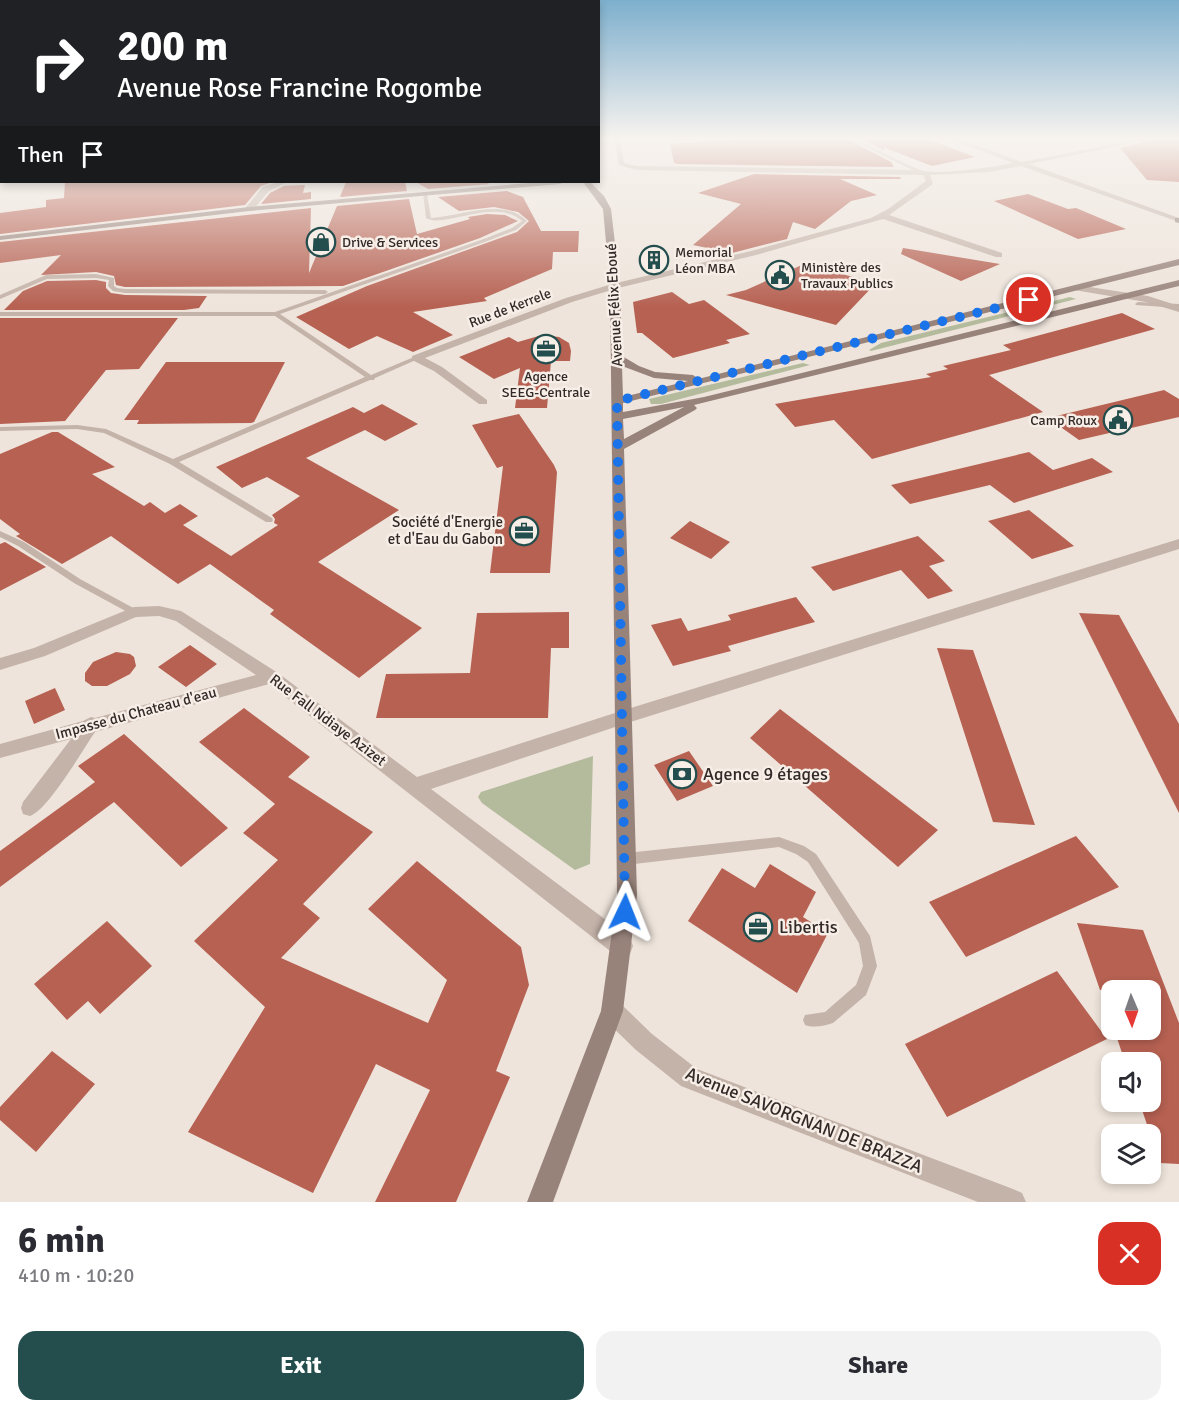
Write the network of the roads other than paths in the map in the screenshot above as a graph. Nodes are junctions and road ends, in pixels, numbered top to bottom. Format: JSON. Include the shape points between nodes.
{"nodes":[{"id":1,"x":262,"y":194,"type":"edge"},
{"id":2,"x":424,"y":194,"type":"edge"},
{"id":3,"x":425,"y":194,"type":"edge"},
{"id":4,"x":597,"y":194,"type":"edge"},
{"id":5,"x":913,"y":194,"type":"edge"},
{"id":6,"x":1103,"y":194,"type":"edge"},
{"id":7,"x":249,"y":209,"type":"junction"},
{"id":8,"x":883,"y":216,"type":"junction"},
{"id":9,"x":1179,"y":221,"type":"edge"},
{"id":10,"x":0,"y":238,"type":"edge"},
{"id":11,"x":999,"y":255,"type":"dead end"},
{"id":12,"x":1179,"y":262,"type":"edge"},
{"id":13,"x":1124,"y":276,"type":"junction"},
{"id":14,"x":1179,"y":283,"type":"edge"},
{"id":15,"x":615,"y":286,"type":"junction"},
{"id":16,"x":1166,"y":286,"type":"junction"},
{"id":17,"x":1077,"y":288,"type":"junction"},
{"id":18,"x":333,"y":292,"type":"junction"},
{"id":19,"x":1127,"y":295,"type":"junction"},
{"id":20,"x":0,"y":297,"type":"edge"},
{"id":21,"x":1092,"y":303,"type":"junction"},
{"id":22,"x":1138,"y":304,"type":"junction"},
{"id":23,"x":1177,"y":306,"type":"edge"},
{"id":24,"x":0,"y":314,"type":"edge"},
{"id":25,"x":276,"y":314,"type":"junction"},
{"id":26,"x":1179,"y":316,"type":"edge"},
{"id":27,"x":839,"y":345,"type":"junction"},
{"id":28,"x":416,"y":358,"type":"junction"},
{"id":29,"x":618,"y":358,"type":"junction"},
{"id":30,"x":863,"y":360,"type":"junction"},
{"id":31,"x":711,"y":378,"type":"junction"},
{"id":32,"x":372,"y":379,"type":"junction"},
{"id":33,"x":704,"y":400,"type":"junction"},
{"id":34,"x":617,"y":401,"type":"junction"},
{"id":35,"x":483,"y":402,"type":"dead end"},
{"id":36,"x":617,"y":417,"type":"junction"},
{"id":37,"x":0,"y":429,"type":"edge"},
{"id":38,"x":617,"y":448,"type":"junction"},
{"id":39,"x":173,"y":462,"type":"junction"},
{"id":40,"x":269,"y":520,"type":"dead end"},
{"id":41,"x":0,"y":534,"type":"edge"},
{"id":42,"x":1179,"y":544,"type":"edge"},
{"id":43,"x":134,"y":612,"type":"junction"},
{"id":44,"x":0,"y":664,"type":"edge"},
{"id":45,"x":272,"y":677,"type":"junction"},
{"id":46,"x":621,"y":718,"type":"junction"},
{"id":47,"x":91,"y":724,"type":"junction"},
{"id":48,"x":0,"y":751,"type":"edge"},
{"id":49,"x":415,"y":786,"type":"junction"},
{"id":50,"x":30,"y":808,"type":"dead end"},
{"id":51,"x":626,"y":859,"type":"junction"},
{"id":52,"x":622,"y":946,"type":"junction"},
{"id":53,"x":612,"y":1011,"type":"junction"},
{"id":54,"x":810,"y":1020,"type":"dead end"},
{"id":55,"x":540,"y":1202,"type":"edge"},
{"id":56,"x":1013,"y":1202,"type":"edge"}],
"edges":[{"from":1,"to":7,"type":"street"},
{"from":2,"to":7,"type":"main road"},
{"from":3,"to":18,"type":"lane","via":[[431,219],[497,210],[514,212],[525,221],[483,241]]},
{"from":4,"to":15,"type":"main road","name":"Avenue Félix Eboué","via":[[607,209]]},
{"from":5,"to":8,"type":"street"},
{"from":6,"to":9,"type":"street"},
{"from":7,"to":10,"type":"main road"},
{"from":8,"to":11,"type":"street"},
{"from":8,"to":15,"type":"street","name":"Rue de Kerrele"},
{"from":12,"to":13,"type":"main road"},
{"from":13,"to":17,"type":"main road"},
{"from":13,"to":19,"type":"street","via":[[1117,280],[1117,285]]},
{"from":14,"to":16,"type":"main road"},
{"from":15,"to":28,"type":"street","name":"Rue de Kerrele"},
{"from":15,"to":29,"type":"main road","name":"Avenue Félix Eboué"},
{"from":16,"to":19,"type":"main road"},
{"from":16,"to":23,"type":"street"},
{"from":17,"to":19,"type":"street"},
{"from":17,"to":27,"type":"main road"},
{"from":18,"to":20,"type":"lane","via":[[125,291],[115,290],[112,279],[96,276],[46,277]]},
{"from":18,"to":25,"type":"lane"},
{"from":19,"to":21,"type":"main road"},
{"from":19,"to":22,"type":"street"},
{"from":19,"to":23,"type":"street"},
{"from":21,"to":22,"type":"street"},
{"from":21,"to":30,"type":"main road"},
{"from":22,"to":23,"type":"lane"},
{"from":22,"to":26,"type":"street"},
{"from":24,"to":25,"type":"lane"},
{"from":25,"to":32,"type":"lane"},
{"from":27,"to":30,"type":"main road"},
{"from":27,"to":31,"type":"main road"},
{"from":28,"to":32,"type":"lane"},
{"from":28,"to":35,"type":"street"},
{"from":29,"to":31,"type":"main road","via":[[643,373]]},
{"from":29,"to":34,"type":"main road","name":"Avenue Félix Eboué"},
{"from":30,"to":33,"type":"main road"},
{"from":31,"to":34,"type":"main road"},
{"from":32,"to":39,"type":"lane"},
{"from":33,"to":36,"type":"main road"},
{"from":33,"to":38,"type":"main road"},
{"from":34,"to":36,"type":"main road","name":"Avenue Félix Eboué"},
{"from":36,"to":38,"type":"main road","name":"Avenue Félix Eboué"},
{"from":37,"to":39,"type":"lane","via":[[94,428]]},
{"from":38,"to":46,"type":"main road","name":"Avenue Félix Eboué"},
{"from":39,"to":40,"type":"lane"},
{"from":41,"to":43,"type":"lane"},
{"from":42,"to":46,"type":"street"},
{"from":43,"to":44,"type":"street","name":"Rue Fall Ndiaye Azizet"},
{"from":43,"to":45,"type":"street","name":"Rue Fall Ndiaye Azizet","via":[[159,611],[181,617]]},
{"from":45,"to":47,"type":"street","name":"Impasse du Chateau d'eau"},
{"from":45,"to":49,"type":"street","name":"Rue Fall Ndiaye Azizet"},
{"from":46,"to":49,"type":"street"},
{"from":46,"to":51,"type":"main road","name":"Avenue Félix Eboué"},
{"from":47,"to":48,"type":"street","name":"Impasse du Chateau d'eau"},
{"from":47,"to":50,"type":"street"},
{"from":49,"to":52,"type":"street","name":"Rue Fall Ndiaye Azizet"},
{"from":51,"to":52,"type":"main road","name":"Avenue Félix Eboué"},
{"from":51,"to":54,"type":"lane","via":[[779,842],[812,858],[865,940],[870,966],[861,990],[828,1018]]},
{"from":52,"to":53,"type":"main road","name":"Avenue Félix Eboué"},
{"from":53,"to":55,"type":"main road","name":"Avenue Félix Eboué"},
{"from":53,"to":56,"type":"street","name":"Avenue SAVORGNAN DE BRAZZA","via":[[689,1078]]}]}
